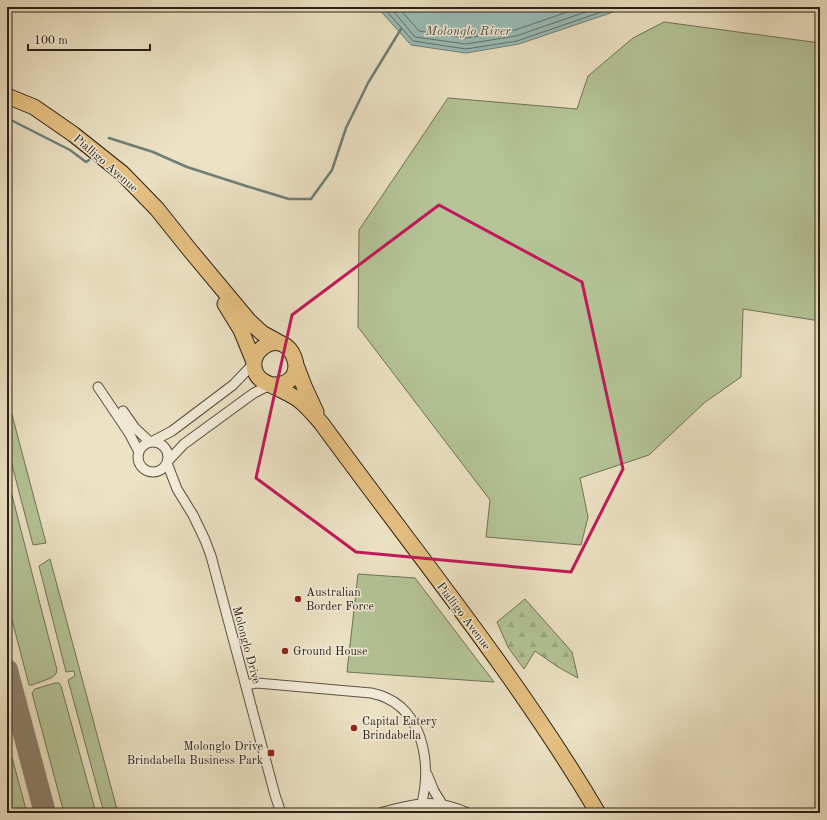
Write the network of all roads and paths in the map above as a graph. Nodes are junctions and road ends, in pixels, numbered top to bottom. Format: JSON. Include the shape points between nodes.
{"nodes":[{"id":1,"x":7,"y":96,"type":"edge"},
{"id":2,"x":189,"y":249,"type":"junction"},
{"id":3,"x":282,"y":345,"type":"junction"},
{"id":4,"x":254,"y":362,"type":"junction"},
{"id":5,"x":296,"y":365,"type":"junction"},
{"id":6,"x":272,"y":385,"type":"junction"},
{"id":7,"x":98,"y":387,"type":"dead end"},
{"id":8,"x":123,"y":411,"type":"dead end"},
{"id":9,"x":322,"y":424,"type":"junction"},
{"id":10,"x":151,"y":442,"type":"junction"},
{"id":11,"x":139,"y":452,"type":"junction"},
{"id":12,"x":168,"y":462,"type":"junction"},
{"id":13,"x":158,"y":471,"type":"junction"},
{"id":14,"x":177,"y":489,"type":"junction"},
{"id":15,"x":246,"y":685,"type":"junction"},
{"id":16,"x":426,"y":769,"type":"junction"},
{"id":17,"x":422,"y":803,"type":"junction"},
{"id":18,"x":442,"y":804,"type":"junction"},
{"id":19,"x":281,"y":813,"type":"edge"},
{"id":20,"x":380,"y":813,"type":"edge"},
{"id":21,"x":468,"y":813,"type":"edge"},
{"id":22,"x":598,"y":813,"type":"edge"}],
"edges":[{"from":1,"to":2,"type":"main road","name":"Pialligo Avenue","via":[[34,107],[122,173],[157,209]]},
{"from":2,"to":3,"type":"main road","name":"Pialligo Avenue","via":[[256,328]]},
{"from":2,"to":4,"type":"main road","name":"Pialligo Avenue","via":[[237,323]]},
{"from":3,"to":4,"type":"main road","via":[[275,343],[264,346]]},
{"from":3,"to":5,"type":"main road","via":[[292,353]]},
{"from":4,"to":6,"type":"main road","via":[[259,379]]},
{"from":4,"to":10,"type":"street","via":[[233,385],[172,431]]},
{"from":5,"to":6,"type":"main road","via":[[289,380]]},
{"from":5,"to":9,"type":"main road","name":"Pialligo Avenue"},
{"from":6,"to":9,"type":"main road","name":"Pialligo Avenue","via":[[300,401]]},
{"from":6,"to":12,"type":"street","via":[[254,393],[190,440],[178,449]]},
{"from":7,"to":11,"type":"street"},
{"from":8,"to":10,"type":"street","via":[[138,432]]},
{"from":9,"to":22,"type":"main road","name":"Pialligo Avenue","via":[[518,690]]},
{"from":10,"to":11,"type":"street","via":[[144,444]]},
{"from":10,"to":12,"type":"street","via":[[166,447]]},
{"from":11,"to":13,"type":"street","via":[[142,466],[149,471]]},
{"from":12,"to":13,"type":"street"},
{"from":12,"to":14,"type":"street","name":"Molonglo Drive"},
{"from":13,"to":14,"type":"street","name":"Molonglo Drive"},
{"from":14,"to":15,"type":"street","name":"Molonglo Drive","via":[[195,519],[211,556]]},
{"from":15,"to":16,"type":"street","via":[[257,683],[371,693],[383,697],[404,710],[413,722],[420,737]]},
{"from":15,"to":19,"type":"street","name":"Molonglo Drive"},
{"from":16,"to":17,"type":"street"},
{"from":16,"to":18,"type":"street","via":[[431,785]]},
{"from":17,"to":18,"type":"street"},
{"from":17,"to":20,"type":"street"},
{"from":18,"to":21,"type":"street"}]}
